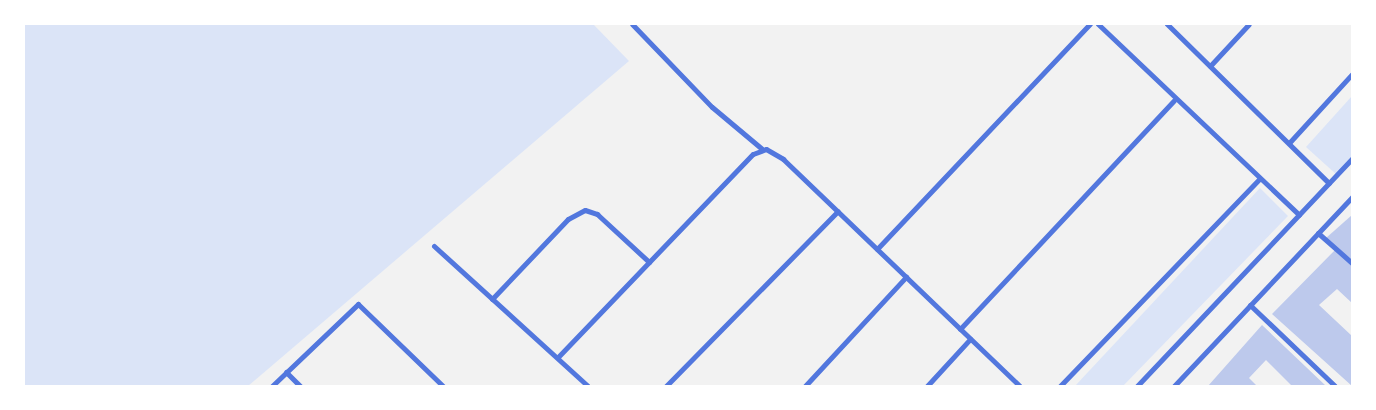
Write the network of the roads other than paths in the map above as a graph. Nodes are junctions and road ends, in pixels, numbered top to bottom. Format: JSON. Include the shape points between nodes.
{"nodes":[{"id":1,"x":632,"y":24,"type":"edge"},
{"id":2,"x":1090,"y":24,"type":"edge"},
{"id":3,"x":1098,"y":24,"type":"edge"},
{"id":4,"x":1167,"y":24,"type":"edge"},
{"id":5,"x":1249,"y":24,"type":"edge"},
{"id":6,"x":1210,"y":66,"type":"junction"},
{"id":7,"x":1352,"y":74,"type":"edge"},
{"id":8,"x":1174,"y":100,"type":"junction"},
{"id":9,"x":1289,"y":143,"type":"junction"},
{"id":10,"x":762,"y":149,"type":"junction"},
{"id":11,"x":1352,"y":159,"type":"edge"},
{"id":12,"x":1259,"y":179,"type":"junction"},
{"id":13,"x":1329,"y":183,"type":"junction"},
{"id":14,"x":1352,"y":197,"type":"edge"},
{"id":15,"x":838,"y":211,"type":"junction"},
{"id":16,"x":1299,"y":215,"type":"junction"},
{"id":17,"x":1318,"y":233,"type":"junction"},
{"id":18,"x":434,"y":246,"type":"dead end"},
{"id":19,"x":877,"y":249,"type":"junction"},
{"id":20,"x":649,"y":262,"type":"junction"},
{"id":21,"x":1352,"y":263,"type":"edge"},
{"id":22,"x":906,"y":277,"type":"junction"},
{"id":23,"x":492,"y":299,"type":"junction"},
{"id":24,"x":1250,"y":305,"type":"junction"},
{"id":25,"x":960,"y":329,"type":"junction"},
{"id":26,"x":970,"y":338,"type":"junction"},
{"id":27,"x":558,"y":357,"type":"junction"},
{"id":28,"x":286,"y":372,"type":"junction"},
{"id":29,"x":272,"y":386,"type":"edge"},
{"id":30,"x":300,"y":386,"type":"edge"},
{"id":31,"x":443,"y":386,"type":"edge"},
{"id":32,"x":588,"y":386,"type":"edge"},
{"id":33,"x":666,"y":386,"type":"edge"},
{"id":34,"x":805,"y":386,"type":"edge"},
{"id":35,"x":927,"y":386,"type":"edge"},
{"id":36,"x":1020,"y":386,"type":"edge"},
{"id":37,"x":1060,"y":386,"type":"edge"},
{"id":38,"x":1136,"y":386,"type":"edge"},
{"id":39,"x":1176,"y":386,"type":"edge"},
{"id":40,"x":1335,"y":386,"type":"edge"}],
"edges":[{"from":1,"to":10,"type":"street","via":[[712,107]]},
{"from":2,"to":19,"type":"street"},
{"from":3,"to":8,"type":"street"},
{"from":4,"to":6,"type":"street"},
{"from":5,"to":6,"type":"street"},
{"from":6,"to":9,"type":"street"},
{"from":7,"to":9,"type":"street"},
{"from":8,"to":12,"type":"street"},
{"from":8,"to":25,"type":"street"},
{"from":9,"to":13,"type":"street"},
{"from":10,"to":15,"type":"street","via":[[783,159]]},
{"from":10,"to":20,"type":"street"},
{"from":11,"to":13,"type":"street"},
{"from":12,"to":16,"type":"street"},
{"from":12,"to":37,"type":"street"},
{"from":13,"to":16,"type":"street"},
{"from":14,"to":17,"type":"street"},
{"from":15,"to":19,"type":"street"},
{"from":15,"to":33,"type":"street"},
{"from":16,"to":38,"type":"street"},
{"from":17,"to":21,"type":"street"},
{"from":17,"to":24,"type":"street"},
{"from":18,"to":23,"type":"street"},
{"from":19,"to":22,"type":"street"},
{"from":20,"to":23,"type":"street","via":[[597,214],[585,210],[568,219]]},
{"from":20,"to":27,"type":"street"},
{"from":22,"to":25,"type":"street"},
{"from":22,"to":34,"type":"street"},
{"from":23,"to":27,"type":"street"},
{"from":24,"to":39,"type":"street"},
{"from":24,"to":40,"type":"street"},
{"from":25,"to":26,"type":"street"},
{"from":26,"to":35,"type":"street"},
{"from":26,"to":36,"type":"street"},
{"from":27,"to":32,"type":"street"},
{"from":28,"to":29,"type":"street"},
{"from":28,"to":30,"type":"street"},
{"from":28,"to":31,"type":"street","via":[[358,304]]}]}
